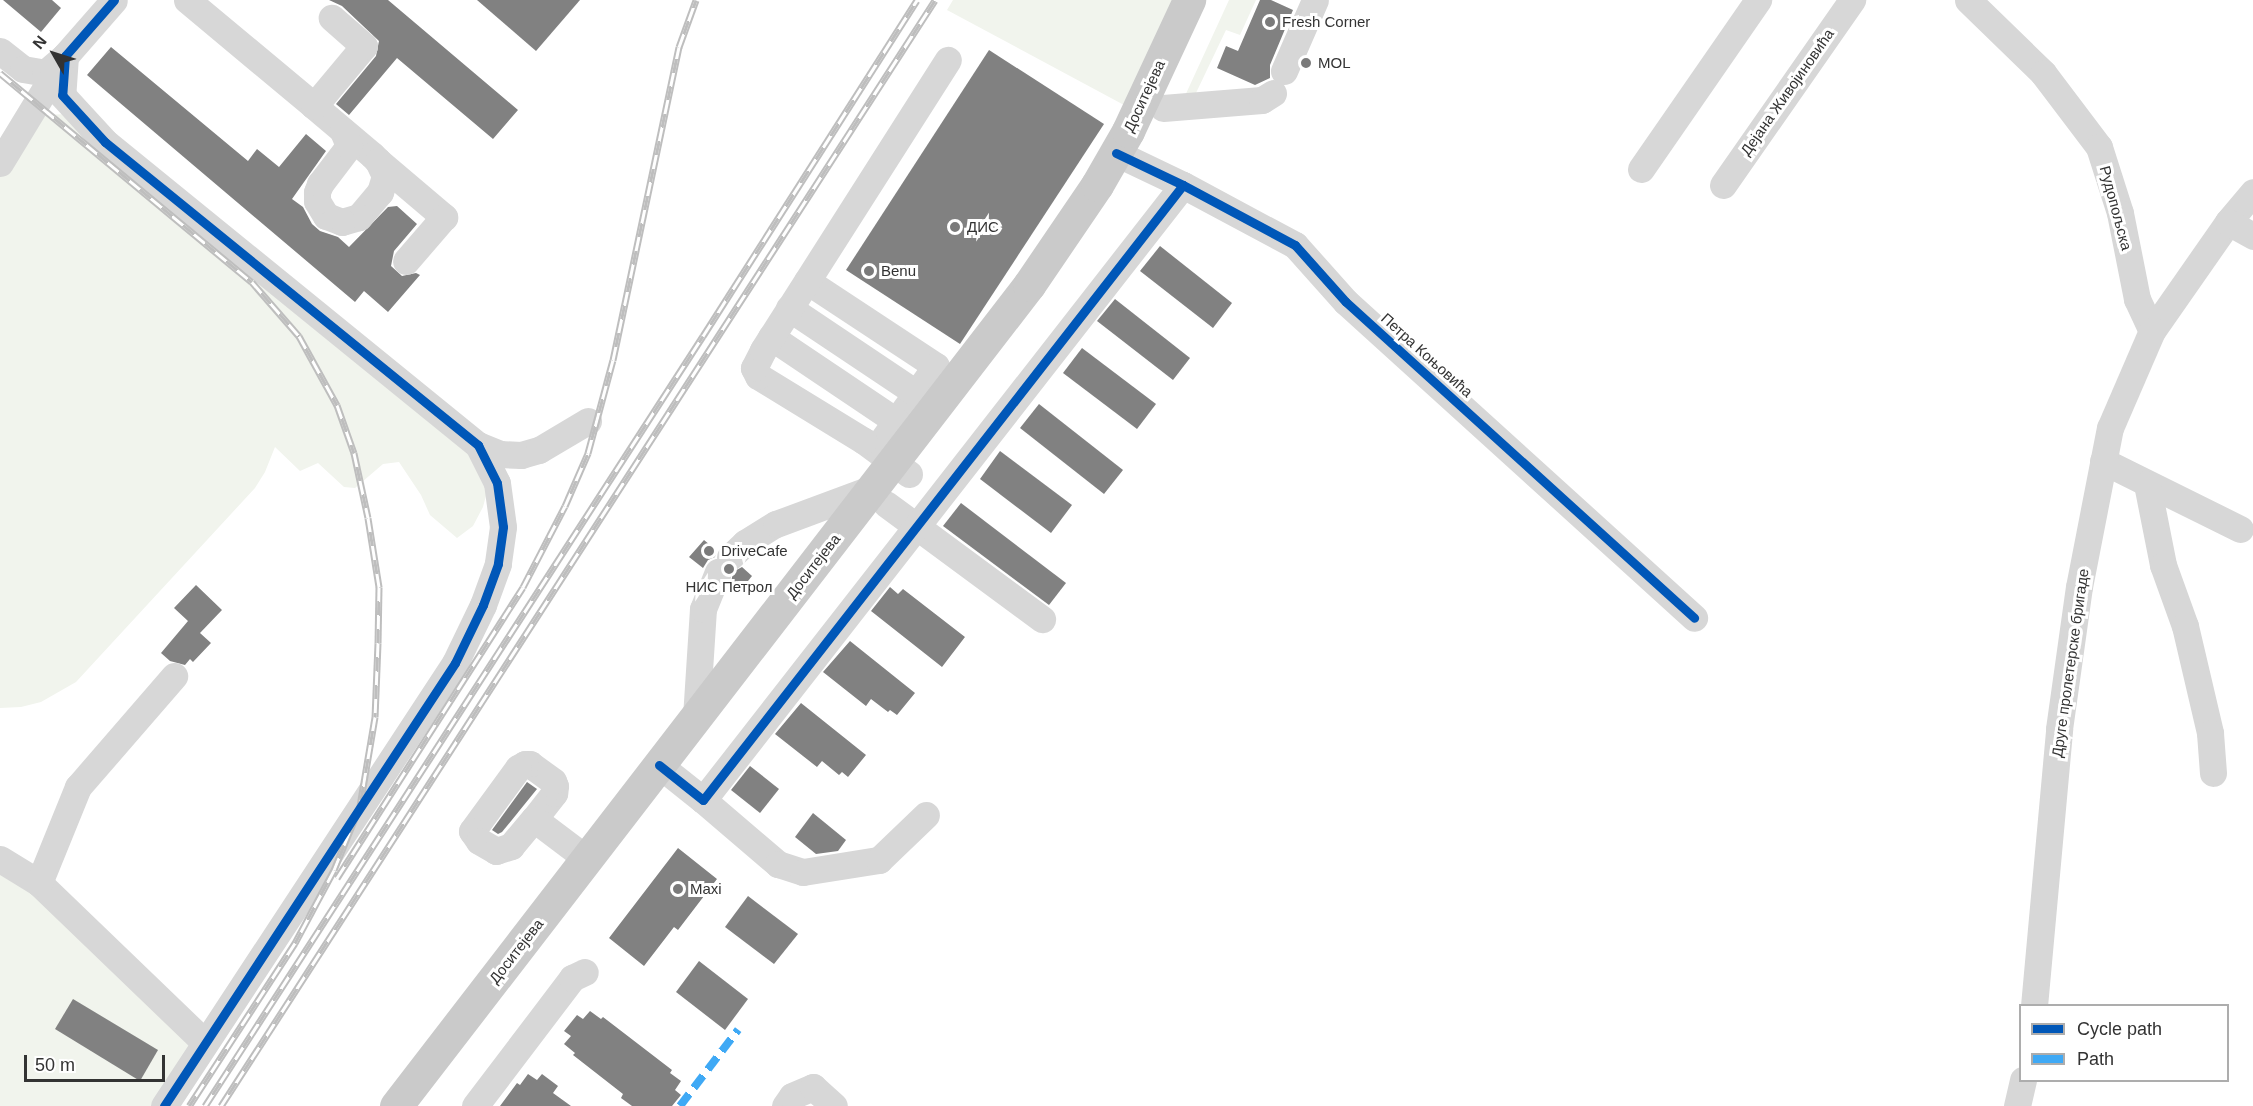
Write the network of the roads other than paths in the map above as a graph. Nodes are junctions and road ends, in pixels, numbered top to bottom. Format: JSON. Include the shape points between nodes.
{"nodes":[{"id":1,"x":114,"y":0,"type":"edge"},
{"id":2,"x":187,"y":0,"type":"edge"},
{"id":3,"x":1189,"y":0,"type":"edge"},
{"id":4,"x":1212,"y":0,"type":"edge"},
{"id":5,"x":1315,"y":0,"type":"edge"},
{"id":6,"x":1758,"y":0,"type":"edge"},
{"id":7,"x":1852,"y":0,"type":"edge"},
{"id":8,"x":1968,"y":0,"type":"edge"},
{"id":9,"x":332,"y":18,"type":"dead end"},
{"id":10,"x":0,"y":51,"type":"edge"},
{"id":11,"x":65,"y":56,"type":"junction"},
{"id":12,"x":948,"y":60,"type":"dead end"},
{"id":13,"x":314,"y":106,"type":"junction"},
{"id":14,"x":1163,"y":108,"type":"junction"},
{"id":15,"x":343,"y":131,"type":"junction"},
{"id":16,"x":1126,"y":158,"type":"junction"},
{"id":17,"x":378,"y":160,"type":"junction"},
{"id":18,"x":0,"y":163,"type":"edge"},
{"id":19,"x":1641,"y":169,"type":"dead end"},
{"id":20,"x":1183,"y":185,"type":"junction"},
{"id":21,"x":1723,"y":185,"type":"dead end"},
{"id":22,"x":2253,"y":192,"type":"edge"},
{"id":23,"x":2228,"y":222,"type":"junction"},
{"id":24,"x":2253,"y":236,"type":"edge"},
{"id":25,"x":406,"y":261,"type":"dead end"},
{"id":26,"x":807,"y":281,"type":"junction"},
{"id":27,"x":789,"y":308,"type":"junction"},
{"id":28,"x":2152,"y":331,"type":"junction"},
{"id":29,"x":771,"y":337,"type":"junction"},
{"id":30,"x":916,"y":393,"type":"junction"},
{"id":31,"x":588,"y":421,"type":"dead end"},
{"id":32,"x":896,"y":421,"type":"junction"},
{"id":33,"x":478,"y":445,"type":"junction"},
{"id":34,"x":2103,"y":461,"type":"junction"},
{"id":35,"x":893,"y":462,"type":"junction"},
{"id":36,"x":2147,"y":484,"type":"junction"},
{"id":37,"x":880,"y":496,"type":"junction"},
{"id":38,"x":918,"y":527,"type":"junction"},
{"id":39,"x":2240,"y":528,"type":"dead end"},
{"id":40,"x":1694,"y":618,"type":"dead end"},
{"id":41,"x":1042,"y":619,"type":"dead end"},
{"id":42,"x":174,"y":676,"type":"dead end"},
{"id":43,"x":696,"y":717,"type":"junction"},
{"id":44,"x":667,"y":771,"type":"junction"},
{"id":45,"x":2213,"y":773,"type":"dead end"},
{"id":46,"x":703,"y":800,"type":"junction"},
{"id":47,"x":926,"y":815,"type":"dead end"},
{"id":48,"x":534,"y":819,"type":"dead end"},
{"id":49,"x":0,"y":859,"type":"edge"},
{"id":50,"x":587,"y":859,"type":"junction"},
{"id":51,"x":39,"y":883,"type":"junction"},
{"id":52,"x":585,"y":972,"type":"dead end"},
{"id":53,"x":2034,"y":1004,"type":"edge"},
{"id":54,"x":204,"y":1042,"type":"junction"},
{"id":55,"x":456,"y":1045,"type":"junction"},
{"id":56,"x":2023,"y":1082,"type":"edge"},
{"id":57,"x":164,"y":1106,"type":"edge"},
{"id":58,"x":396,"y":1106,"type":"edge"},
{"id":59,"x":422,"y":1106,"type":"edge"},
{"id":60,"x":475,"y":1106,"type":"edge"},
{"id":61,"x":784,"y":1106,"type":"edge"},
{"id":62,"x":834,"y":1106,"type":"edge"},
{"id":63,"x":2017,"y":1106,"type":"edge"}],
"edges":[{"from":1,"to":11,"type":"street"},
{"from":2,"to":13,"type":"street"},
{"from":3,"to":16,"type":"main road","name":"Доситејева"},
{"from":4,"to":14,"type":"main road","name":"Доситејева"},
{"from":5,"to":14,"type":"street","via":[[1278,82],[1262,100]]},
{"from":6,"to":19,"type":"street"},
{"from":7,"to":21,"type":"street","name":"Дејана Живојиновића"},
{"from":8,"to":28,"type":"street","name":"Рудопољска","via":[[2043,73],[2099,147],[2120,213],[2137,299]]},
{"from":9,"to":13,"type":"street","via":[[364,46]]},
{"from":10,"to":11,"type":"street","via":[[23,69],[45,73]]},
{"from":11,"to":18,"type":"street"},
{"from":11,"to":33,"type":"street","via":[[62,95],[105,142]]},
{"from":12,"to":26,"type":"street"},
{"from":13,"to":15,"type":"street"},
{"from":14,"to":16,"type":"main road","name":"Доситејева"},
{"from":15,"to":17,"type":"street"},
{"from":15,"to":17,"type":"street","via":[[349,146],[317,192],[317,201],[326,216],[342,222],[359,217],[384,185]]},
{"from":16,"to":20,"type":"street","name":"Петра Коњовића"},
{"from":16,"to":35,"type":"main road","name":"Доситејева","via":[[1084,243],[1044,299]]},
{"from":17,"to":25,"type":"street","via":[[444,218]]},
{"from":20,"to":38,"type":"street"},
{"from":20,"to":40,"type":"street","name":"Петра Коњовића","via":[[1300,249],[1346,302]]},
{"from":22,"to":23,"type":"street"},
{"from":23,"to":24,"type":"street"},
{"from":23,"to":28,"type":"street"},
{"from":26,"to":27,"type":"street"},
{"from":26,"to":30,"type":"street","via":[[935,365]]},
{"from":27,"to":29,"type":"street"},
{"from":27,"to":30,"type":"street"},
{"from":28,"to":34,"type":"street","name":"Друге пролетерске бригаде","via":[[2118,407]]},
{"from":29,"to":32,"type":"street"},
{"from":29,"to":35,"type":"street","via":[[756,363],[754,371],[758,376]]},
{"from":30,"to":32,"type":"street"},
{"from":31,"to":33,"type":"street","via":[[539,450],[521,454],[500,454]]},
{"from":32,"to":35,"type":"street"},
{"from":33,"to":54,"type":"street","via":[[497,483],[503,527],[498,564],[483,605],[455,663]]},
{"from":34,"to":36,"type":"street"},
{"from":34,"to":53,"type":"street","name":"Друге пролетерске бригаде","via":[[2079,587],[2059,729]]},
{"from":35,"to":37,"type":"main road","name":"Доситејева"},
{"from":36,"to":39,"type":"street"},
{"from":36,"to":45,"type":"street","via":[[2163,565],[2186,626],[2210,733]]},
{"from":37,"to":38,"type":"street"},
{"from":37,"to":43,"type":"main road","name":"Доситејева"},
{"from":37,"to":43,"type":"street","via":[[776,524],[745,543],[724,565],[703,609]]},
{"from":37,"to":44,"type":"main road","name":"Доситејева"},
{"from":38,"to":41,"type":"street"},
{"from":38,"to":46,"type":"street"},
{"from":42,"to":51,"type":"street","via":[[78,787]]},
{"from":43,"to":44,"type":"main road","name":"Доситејева"},
{"from":44,"to":46,"type":"street"},
{"from":44,"to":50,"type":"main road","name":"Доситејева"},
{"from":44,"to":55,"type":"main road","name":"Доситејева"},
{"from":46,"to":47,"type":"street","via":[[778,864],[803,872],[879,860]]},
{"from":48,"to":50,"type":"street"},
{"from":49,"to":51,"type":"street"},
{"from":50,"to":55,"type":"main road","name":"Доситејева"},
{"from":51,"to":54,"type":"street"},
{"from":52,"to":60,"type":"street","via":[[572,978]]},
{"from":54,"to":57,"type":"street"},
{"from":55,"to":58,"type":"main road","name":"Доситејева"},
{"from":55,"to":59,"type":"main road","name":"Доситејева"},
{"from":56,"to":63,"type":"street"},
{"from":61,"to":62,"type":"street","via":[[792,1096],[813,1088]]}]}
